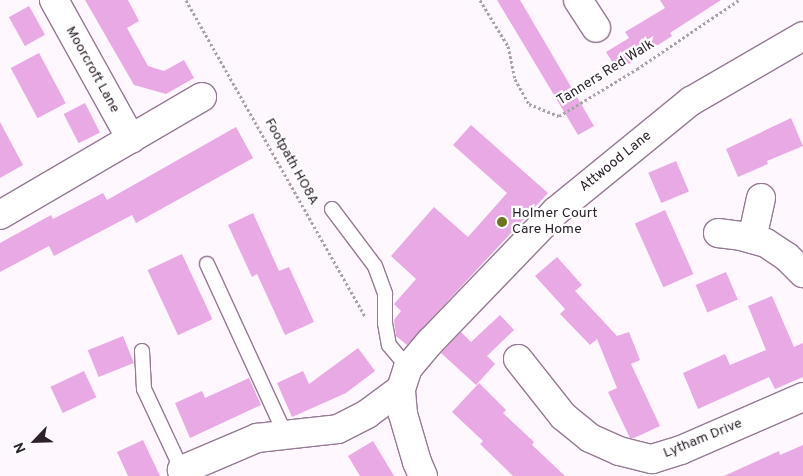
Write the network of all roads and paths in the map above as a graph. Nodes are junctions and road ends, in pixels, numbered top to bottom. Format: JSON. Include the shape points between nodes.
{"nodes":[{"id":1,"x":54,"y":0,"type":"edge"},
{"id":2,"x":186,"y":0,"type":"edge"},
{"id":3,"x":480,"y":0,"type":"edge"},
{"id":4,"x":578,"y":0,"type":"edge"},
{"id":5,"x":739,"y":0,"type":"edge"},
{"id":6,"x":596,"y":28,"type":"dead end"},
{"id":7,"x":803,"y":36,"type":"edge"},
{"id":8,"x":202,"y":98,"type":"dead end"},
{"id":9,"x":131,"y":139,"type":"junction"},
{"id":10,"x":761,"y":198,"type":"dead end"},
{"id":11,"x":332,"y":209,"type":"dead end"},
{"id":12,"x":0,"y":215,"type":"edge"},
{"id":13,"x":718,"y":233,"type":"dead end"},
{"id":14,"x":752,"y":239,"type":"junction"},
{"id":15,"x":207,"y":264,"type":"dead end"},
{"id":16,"x":803,"y":273,"type":"edge"},
{"id":17,"x":366,"y":319,"type":"dead end"},
{"id":18,"x":142,"y":351,"type":"dead end"},
{"id":19,"x":518,"y":359,"type":"dead end"},
{"id":20,"x":404,"y":379,"type":"junction"},
{"id":21,"x":803,"y":397,"type":"edge"},
{"id":22,"x":286,"y":436,"type":"junction"},
{"id":23,"x":651,"y":468,"type":"edge"},
{"id":24,"x":183,"y":473,"type":"edge"},
{"id":25,"x":423,"y":476,"type":"edge"}],
"edges":[{"from":1,"to":9,"type":"street","name":"Moorcroft Lane"},
{"from":2,"to":17,"type":"path","name":"Footpath HO8A"},
{"from":3,"to":5,"type":"path","name":"Tanners Red Walk","via":[[508,46],[515,79],[529,104],[559,116],[637,69]]},
{"from":4,"to":6,"type":"street"},
{"from":7,"to":20,"type":"street","name":"Attwood Lane","via":[[691,101],[556,211],[431,341]]},
{"from":8,"to":9,"type":"street"},
{"from":9,"to":12,"type":"street"},
{"from":10,"to":14,"type":"street"},
{"from":11,"to":20,"type":"lane","via":[[375,266],[385,294],[389,345]]},
{"from":13,"to":14,"type":"street"},
{"from":14,"to":16,"type":"street","via":[[766,243],[787,257]]},
{"from":15,"to":22,"type":"lane"},
{"from":18,"to":24,"type":"lane","via":[[144,389]]},
{"from":19,"to":23,"type":"street","name":"Lytham Drive","via":[[563,416],[590,438]]},
{"from":20,"to":22,"type":"street","name":"Attwood Lane","via":[[368,414],[338,429]]},
{"from":20,"to":25,"type":"street","via":[[403,414]]},
{"from":21,"to":23,"type":"street","name":"Lytham Drive","via":[[681,450]]},
{"from":22,"to":24,"type":"street","name":"Attwood Lane","via":[[257,438]]}]}
